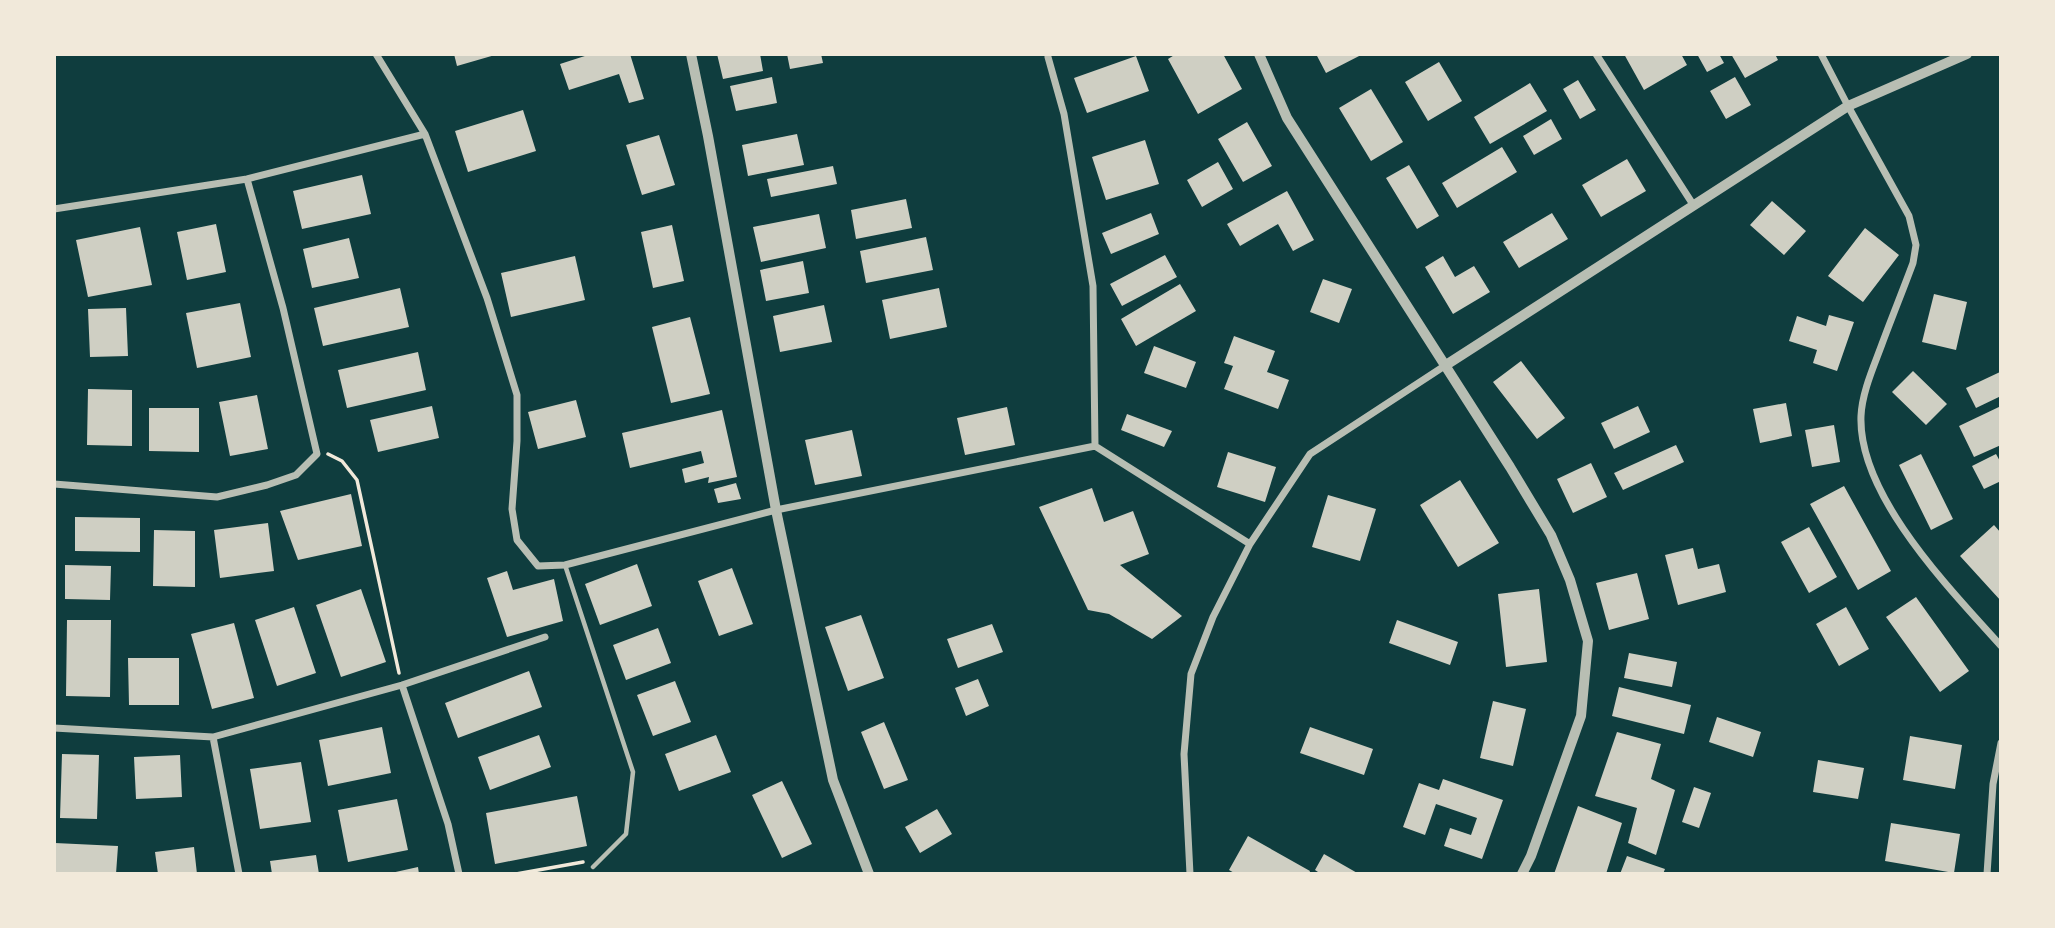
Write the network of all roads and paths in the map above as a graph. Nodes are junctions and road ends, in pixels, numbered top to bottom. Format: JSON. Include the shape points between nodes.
{"nodes":[{"id":1,"x":376,"y":54,"type":"edge"},
{"id":2,"x":691,"y":54,"type":"edge"},
{"id":3,"x":1259,"y":54,"type":"edge"},
{"id":4,"x":1596,"y":54,"type":"edge"},
{"id":5,"x":1821,"y":54,"type":"edge"},
{"id":6,"x":1967,"y":54,"type":"edge"},
{"id":7,"x":1048,"y":57,"type":"dead end"},
{"id":8,"x":1847,"y":106,"type":"junction"},
{"id":9,"x":425,"y":134,"type":"junction"},
{"id":10,"x":247,"y":179,"type":"junction"},
{"id":11,"x":1694,"y":206,"type":"junction"},
{"id":12,"x":54,"y":209,"type":"edge"},
{"id":13,"x":1446,"y":365,"type":"junction"},
{"id":14,"x":1095,"y":446,"type":"junction"},
{"id":15,"x":316,"y":449,"type":"junction"},
{"id":16,"x":54,"y":484,"type":"edge"},
{"id":17,"x":776,"y":510,"type":"junction"},
{"id":18,"x":1250,"y":544,"type":"junction"},
{"id":19,"x":565,"y":565,"type":"junction"},
{"id":20,"x":545,"y":637,"type":"dead end"},
{"id":21,"x":2001,"y":646,"type":"edge"},
{"id":22,"x":402,"y":685,"type":"junction"},
{"id":23,"x":54,"y":727,"type":"edge"},
{"id":24,"x":213,"y":737,"type":"junction"},
{"id":25,"x":2001,"y":743,"type":"edge"},
{"id":26,"x":593,"y":867,"type":"joint"},
{"id":27,"x":239,"y":874,"type":"edge"},
{"id":28,"x":459,"y":874,"type":"edge"},
{"id":29,"x":516,"y":874,"type":"edge"},
{"id":30,"x":869,"y":874,"type":"edge"},
{"id":31,"x":1190,"y":874,"type":"edge"},
{"id":32,"x":1522,"y":874,"type":"edge"},
{"id":33,"x":1987,"y":874,"type":"edge"}],
"edges":[{"from":1,"to":9,"type":"street"},
{"from":2,"to":17,"type":"street"},
{"from":3,"to":13,"type":"street","via":[[1287,118]]},
{"from":4,"to":11,"type":"street"},
{"from":5,"to":8,"type":"street"},
{"from":6,"to":8,"type":"street"},
{"from":7,"to":14,"type":"street","via":[[1064,114],[1093,285]]},
{"from":8,"to":11,"type":"street"},
{"from":8,"to":21,"type":"street","via":[[1909,216],[1916,245],[1870,376],[1861,416],[1865,451],[1885,500],[1930,568]]},
{"from":9,"to":10,"type":"street"},
{"from":9,"to":19,"type":"street","via":[[487,298],[517,395],[512,509],[517,540],[538,566]]},
{"from":10,"to":12,"type":"street"},
{"from":10,"to":15,"type":"street","via":[[284,308]]},
{"from":11,"to":13,"type":"street"},
{"from":13,"to":18,"type":"street","via":[[1310,454]]},
{"from":13,"to":32,"type":"street","via":[[1551,535],[1588,641],[1581,716]]},
{"from":14,"to":17,"type":"street"},
{"from":14,"to":18,"type":"street"},
{"from":15,"to":16,"type":"street","via":[[317,454],[296,475],[217,497]]},
{"from":15,"to":22,"type":"path","via":[[342,461],[357,480]]},
{"from":17,"to":19,"type":"street"},
{"from":17,"to":30,"type":"street","via":[[833,780]]},
{"from":18,"to":31,"type":"street","via":[[1213,617],[1191,674],[1184,754]]},
{"from":19,"to":26,"type":"lane","via":[[634,772],[626,834]]},
{"from":20,"to":22,"type":"street"},
{"from":22,"to":24,"type":"street"},
{"from":22,"to":28,"type":"street","via":[[448,824]]},
{"from":23,"to":24,"type":"street"},
{"from":24,"to":27,"type":"street"},
{"from":25,"to":33,"type":"street","via":[[1993,784]]},
{"from":26,"to":29,"type":"path","via":[[590,861]]}]}
